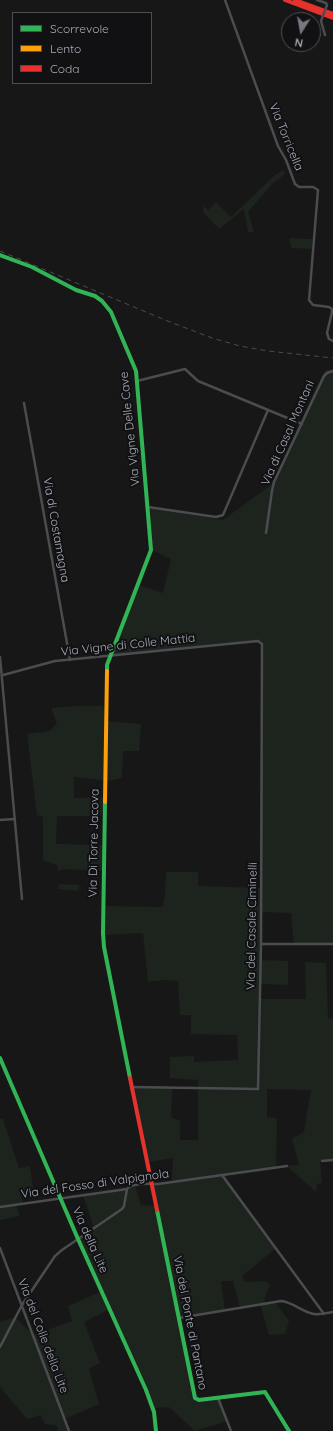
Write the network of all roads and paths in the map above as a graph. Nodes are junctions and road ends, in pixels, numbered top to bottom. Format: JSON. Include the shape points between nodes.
{"nodes":[{"id":1,"x":225,"y":0,"type":"edge"},
{"id":2,"x":285,"y":0,"type":"edge"},
{"id":3,"x":295,"y":0,"type":"edge"},
{"id":4,"x":317,"y":0,"type":"edge"},
{"id":5,"x":333,"y":14,"type":"edge"},
{"id":6,"x":333,"y":18,"type":"edge"},
{"id":7,"x":325,"y":35,"type":"dead end"},
{"id":8,"x":0,"y":255,"type":"edge"},
{"id":9,"x":333,"y":342,"type":"edge"},
{"id":10,"x":333,"y":371,"type":"edge"},
{"id":11,"x":137,"y":381,"type":"junction"},
{"id":12,"x":24,"y":403,"type":"dead end"},
{"id":13,"x":268,"y":410,"type":"junction"},
{"id":14,"x":302,"y":424,"type":"junction"},
{"id":15,"x":148,"y":507,"type":"junction"},
{"id":16,"x":266,"y":533,"type":"dead end"},
{"id":17,"x":258,"y":641,"type":"joint"},
{"id":18,"x":109,"y":656,"type":"junction"},
{"id":19,"x":0,"y":657,"type":"edge"},
{"id":20,"x":70,"y":660,"type":"junction"},
{"id":21,"x":3,"y":675,"type":"junction"},
{"id":22,"x":14,"y":819,"type":"junction"},
{"id":23,"x":0,"y":820,"type":"edge"},
{"id":24,"x":22,"y":899,"type":"dead end"},
{"id":25,"x":261,"y":944,"type":"junction"},
{"id":26,"x":333,"y":944,"type":"edge"},
{"id":27,"x":0,"y":1058,"type":"edge"},
{"id":28,"x":132,"y":1087,"type":"junction"},
{"id":29,"x":333,"y":1160,"type":"edge"},
{"id":30,"x":322,"y":1161,"type":"dead end"},
{"id":31,"x":287,"y":1166,"type":"dead end"},
{"id":32,"x":222,"y":1176,"type":"junction"},
{"id":33,"x":152,"y":1183,"type":"junction"},
{"id":34,"x":127,"y":1189,"type":"junction"},
{"id":35,"x":61,"y":1198,"type":"junction"},
{"id":36,"x":0,"y":1207,"type":"edge"},
{"id":37,"x":78,"y":1239,"type":"junction"},
{"id":38,"x":0,"y":1248,"type":"edge"},
{"id":39,"x":22,"y":1305,"type":"junction"},
{"id":40,"x":333,"y":1312,"type":"edge"},
{"id":41,"x":324,"y":1314,"type":"junction"},
{"id":42,"x":179,"y":1318,"type":"junction"},
{"id":43,"x":0,"y":1347,"type":"edge"},
{"id":44,"x":218,"y":1398,"type":"junction"},
{"id":45,"x":70,"y":1431,"type":"edge"},
{"id":46,"x":156,"y":1431,"type":"edge"},
{"id":47,"x":231,"y":1431,"type":"edge"},
{"id":48,"x":289,"y":1431,"type":"edge"}],
"edges":[{"from":1,"to":9,"type":"street","name":"Via Torricella","via":[[278,146],[295,184],[299,187],[315,187],[318,190],[309,300],[313,305],[332,309],[327,334]]},
{"from":2,"to":6,"type":"main road"},
{"from":3,"to":5,"type":"main road"},
{"from":4,"to":7,"type":"street","bridge":true,"via":[[327,5],[321,21]]},
{"from":8,"to":11,"type":"main road","name":"Via Vigne Delle Cave","via":[[31,266],[103,302],[110,311],[135,368]]},
{"from":10,"to":14,"type":"street","name":"Via di Casal Montani","via":[[324,375]]},
{"from":11,"to":13,"type":"street","via":[[182,368],[199,381]]},
{"from":11,"to":15,"type":"main road","name":"Via Vigne Delle Cave"},
{"from":12,"to":20,"type":"street","name":"Via di Costamagna"},
{"from":13,"to":14,"type":"street"},
{"from":13,"to":15,"type":"street","via":[[223,515],[216,517]]},
{"from":14,"to":16,"type":"street","name":"Via di Casal Montani","via":[[273,487]]},
{"from":15,"to":18,"type":"main road","name":"Via Di Torre Jacova","via":[[150,554]]},
{"from":17,"to":18,"type":"street","name":"Via Vigne di Colle Mattia"},
{"from":17,"to":25,"type":"street","name":"Via del Casale Ciminelli","via":[[262,646]]},
{"from":18,"to":20,"type":"street","name":"Via Vigne di Colle Mattia"},
{"from":18,"to":28,"type":"main road","name":"Via Di Torre Jacova","via":[[106,668],[103,935]]},
{"from":19,"to":21,"type":"street"},
{"from":20,"to":21,"type":"street","name":"Via Vigne di Colle Mattia","via":[[50,662]]},
{"from":21,"to":22,"type":"street"},
{"from":22,"to":23,"type":"street"},
{"from":22,"to":24,"type":"street"},
{"from":25,"to":26,"type":"street"},
{"from":25,"to":28,"type":"street","name":"Via del Casale Ciminelli","via":[[258,1089]]},
{"from":27,"to":35,"type":"main road","name":"Via della Lite"},
{"from":28,"to":33,"type":"main road","name":"Via Di Torre Jacova"},
{"from":29,"to":30,"type":"street"},
{"from":31,"to":32,"type":"street","name":"Via del Fosso di Valpignola"},
{"from":32,"to":33,"type":"street","name":"Via del Fosso di Valpignola"},
{"from":32,"to":41,"type":"street"},
{"from":33,"to":34,"type":"street","name":"Via del Fosso di Valpignola","via":[[130,1186]]},
{"from":33,"to":42,"type":"main road","name":"Via del Ponte di Pantano"},
{"from":34,"to":35,"type":"street","name":"Via del Fosso di Valpignola"},
{"from":34,"to":37,"type":"street","via":[[123,1209]]},
{"from":35,"to":36,"type":"street","name":"Via del Fosso di Valpignola"},
{"from":35,"to":37,"type":"main road","name":"Via della Lite"},
{"from":37,"to":39,"type":"street","via":[[55,1256]]},
{"from":37,"to":46,"type":"main road","name":"Via della Lite","via":[[146,1390],[154,1411]]},
{"from":38,"to":39,"type":"street","name":"Via del Colle della Lite"},
{"from":39,"to":43,"type":"street"},
{"from":39,"to":45,"type":"street","name":"Via del Colle della Lite"},
{"from":40,"to":41,"type":"street"},
{"from":41,"to":42,"type":"street","via":[[312,1313],[280,1301]]},
{"from":42,"to":44,"type":"main road","name":"Via del Ponte di Pantano","via":[[195,1398]]},
{"from":44,"to":47,"type":"street"},
{"from":44,"to":48,"type":"main road","name":"Via del Ponte di Pantano","via":[[265,1392]]}]}
